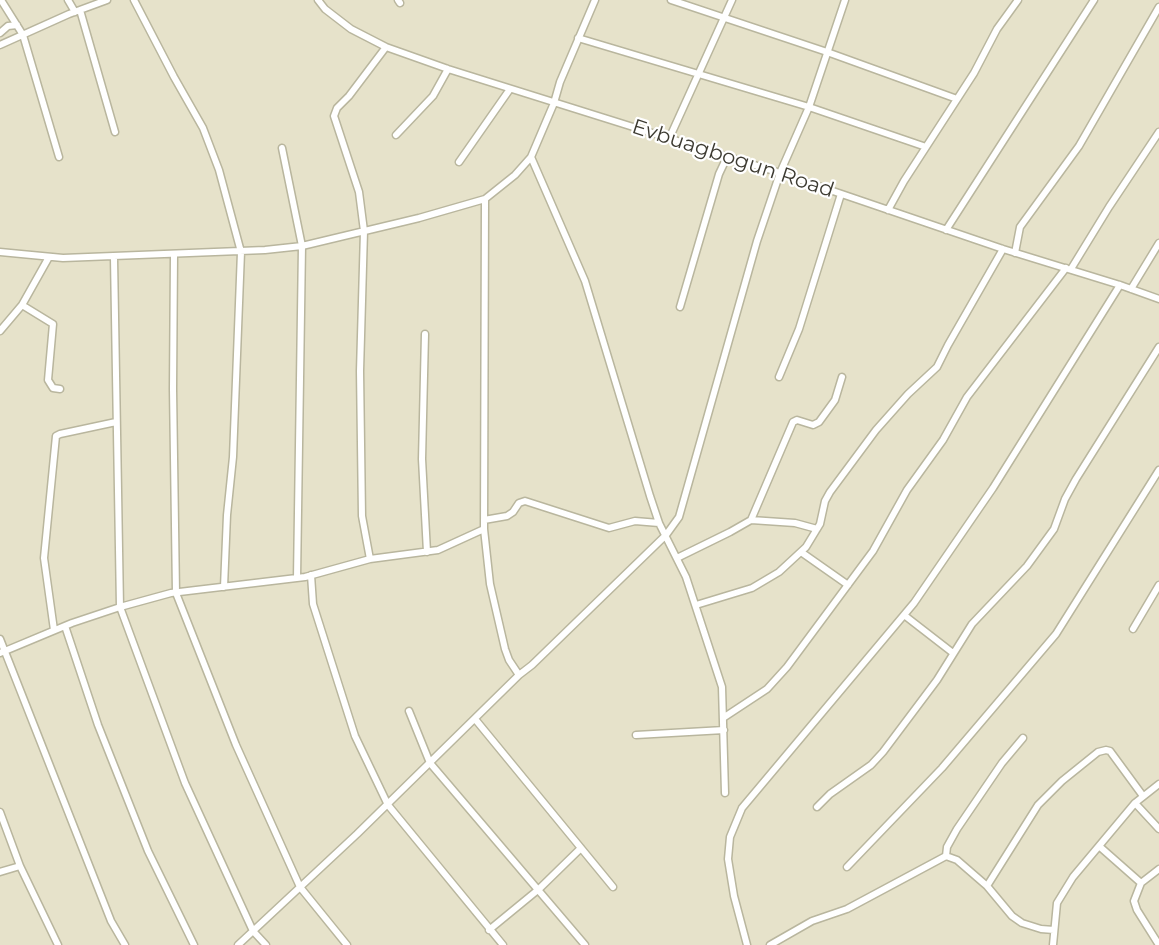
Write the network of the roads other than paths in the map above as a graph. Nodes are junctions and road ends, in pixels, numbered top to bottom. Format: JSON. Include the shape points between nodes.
{"nodes":[{"id":1,"x":1,"y":0,"type":"edge"},
{"id":2,"x":68,"y":0,"type":"edge"},
{"id":3,"x":107,"y":0,"type":"edge"},
{"id":4,"x":134,"y":0,"type":"edge"},
{"id":5,"x":318,"y":0,"type":"edge"},
{"id":6,"x":595,"y":0,"type":"edge"},
{"id":7,"x":671,"y":0,"type":"edge"},
{"id":8,"x":732,"y":0,"type":"edge"},
{"id":9,"x":845,"y":0,"type":"edge"},
{"id":10,"x":1018,"y":0,"type":"edge"},
{"id":11,"x":1094,"y":0,"type":"edge"},
{"id":12,"x":1159,"y":7,"type":"edge"},
{"id":13,"x":77,"y":11,"type":"junction"},
{"id":14,"x":725,"y":17,"type":"junction"},
{"id":15,"x":17,"y":25,"type":"junction"},
{"id":16,"x":0,"y":33,"type":"edge"},
{"id":17,"x":23,"y":34,"type":"junction"},
{"id":18,"x":578,"y":38,"type":"junction"},
{"id":19,"x":0,"y":45,"type":"edge"},
{"id":20,"x":386,"y":47,"type":"junction"},
{"id":21,"x":827,"y":52,"type":"junction"},
{"id":22,"x":448,"y":69,"type":"junction"},
{"id":23,"x":699,"y":73,"type":"junction"},
{"id":24,"x":510,"y":89,"type":"junction"},
{"id":25,"x":957,"y":99,"type":"junction"},
{"id":26,"x":554,"y":103,"type":"junction"},
{"id":27,"x":809,"y":107,"type":"junction"},
{"id":28,"x":115,"y":132,"type":"dead end"},
{"id":29,"x":1159,"y":132,"type":"edge"},
{"id":30,"x":396,"y":135,"type":"dead end"},
{"id":31,"x":669,"y":138,"type":"junction"},
{"id":32,"x":926,"y":147,"type":"junction"},
{"id":33,"x":282,"y":148,"type":"dead end"},
{"id":34,"x":727,"y":156,"type":"junction"},
{"id":35,"x":59,"y":157,"type":"dead end"},
{"id":36,"x":531,"y":157,"type":"junction"},
{"id":37,"x":459,"y":162,"type":"dead end"},
{"id":38,"x":780,"y":173,"type":"junction"},
{"id":39,"x":841,"y":194,"type":"junction"},
{"id":40,"x":485,"y":199,"type":"junction"},
{"id":41,"x":888,"y":210,"type":"junction"},
{"id":42,"x":946,"y":230,"type":"junction"},
{"id":43,"x":364,"y":231,"type":"junction"},
{"id":44,"x":1159,"y":243,"type":"edge"},
{"id":45,"x":302,"y":246,"type":"junction"},
{"id":46,"x":1003,"y":249,"type":"junction"},
{"id":47,"x":0,"y":252,"type":"edge"},
{"id":48,"x":241,"y":252,"type":"junction"},
{"id":49,"x":1016,"y":253,"type":"junction"},
{"id":50,"x":174,"y":255,"type":"junction"},
{"id":51,"x":49,"y":257,"type":"junction"},
{"id":52,"x":114,"y":258,"type":"junction"},
{"id":53,"x":1069,"y":268,"type":"junction"},
{"id":54,"x":1120,"y":285,"type":"junction"},
{"id":55,"x":1131,"y":289,"type":"junction"},
{"id":56,"x":1159,"y":299,"type":"edge"},
{"id":57,"x":22,"y":305,"type":"junction"},
{"id":58,"x":680,"y":307,"type":"dead end"},
{"id":59,"x":0,"y":331,"type":"edge"},
{"id":60,"x":425,"y":334,"type":"dead end"},
{"id":61,"x":1159,"y":347,"type":"edge"},
{"id":62,"x":779,"y":377,"type":"dead end"},
{"id":63,"x":842,"y":377,"type":"dead end"},
{"id":64,"x":60,"y":389,"type":"dead end"},
{"id":65,"x":116,"y":422,"type":"junction"},
{"id":66,"x":1159,"y":470,"type":"edge"},
{"id":67,"x":484,"y":520,"type":"junction"},
{"id":68,"x":751,"y":520,"type":"junction"},
{"id":69,"x":659,"y":523,"type":"junction"},
{"id":70,"x":484,"y":529,"type":"junction"},
{"id":71,"x":817,"y":529,"type":"junction"},
{"id":72,"x":666,"y":535,"type":"junction"},
{"id":73,"x":427,"y":552,"type":"junction"},
{"id":74,"x":801,"y":552,"type":"junction"},
{"id":75,"x":677,"y":558,"type":"junction"},
{"id":76,"x":370,"y":559,"type":"junction"},
{"id":77,"x":311,"y":575,"type":"junction"},
{"id":78,"x":297,"y":578,"type":"junction"},
{"id":79,"x":848,"y":585,"type":"junction"},
{"id":80,"x":1159,"y":585,"type":"edge"},
{"id":81,"x":224,"y":587,"type":"junction"},
{"id":82,"x":176,"y":593,"type":"junction"},
{"id":83,"x":696,"y":605,"type":"junction"},
{"id":84,"x":120,"y":607,"type":"junction"},
{"id":85,"x":904,"y":615,"type":"junction"},
{"id":86,"x":65,"y":626,"type":"junction"},
{"id":87,"x":1133,"y":629,"type":"dead end"},
{"id":88,"x":54,"y":630,"type":"junction"},
{"id":89,"x":0,"y":639,"type":"edge"},
{"id":90,"x":2,"y":652,"type":"edge"},
{"id":91,"x":954,"y":653,"type":"junction"},
{"id":92,"x":519,"y":675,"type":"junction"},
{"id":93,"x":409,"y":711,"type":"dead end"},
{"id":94,"x":723,"y":718,"type":"junction"},
{"id":95,"x":475,"y":719,"type":"junction"},
{"id":96,"x":723,"y":730,"type":"junction"},
{"id":97,"x":636,"y":735,"type":"dead end"},
{"id":98,"x":1023,"y":738,"type":"dead end"},
{"id":99,"x":430,"y":763,"type":"junction"},
{"id":100,"x":1159,"y":784,"type":"edge"},
{"id":101,"x":725,"y":793,"type":"dead end"},
{"id":102,"x":1143,"y":796,"type":"junction"},
{"id":103,"x":1135,"y":803,"type":"junction"},
{"id":104,"x":388,"y":805,"type":"junction"},
{"id":105,"x":817,"y":807,"type":"dead end"},
{"id":106,"x":0,"y":812,"type":"edge"},
{"id":107,"x":1159,"y":829,"type":"edge"},
{"id":108,"x":1099,"y":846,"type":"junction"},
{"id":109,"x":581,"y":848,"type":"junction"},
{"id":110,"x":946,"y":856,"type":"junction"},
{"id":111,"x":20,"y":866,"type":"junction"},
{"id":112,"x":847,"y":867,"type":"dead end"},
{"id":113,"x":1159,"y":869,"type":"edge"},
{"id":114,"x":0,"y":872,"type":"edge"},
{"id":115,"x":1141,"y":883,"type":"junction"},
{"id":116,"x":987,"y":886,"type":"junction"},
{"id":117,"x":300,"y":887,"type":"junction"},
{"id":118,"x":613,"y":888,"type":"dead end"},
{"id":119,"x":539,"y":889,"type":"junction"},
{"id":120,"x":489,"y":930,"type":"junction"},
{"id":121,"x":1054,"y":930,"type":"junction"},
{"id":122,"x":254,"y":931,"type":"junction"},
{"id":123,"x":58,"y":945,"type":"edge"},
{"id":124,"x":125,"y":945,"type":"edge"},
{"id":125,"x":194,"y":945,"type":"edge"},
{"id":126,"x":238,"y":945,"type":"edge"},
{"id":127,"x":266,"y":945,"type":"edge"},
{"id":128,"x":347,"y":945,"type":"edge"},
{"id":129,"x":503,"y":945,"type":"edge"},
{"id":130,"x":585,"y":945,"type":"edge"},
{"id":131,"x":747,"y":945,"type":"edge"},
{"id":132,"x":770,"y":945,"type":"edge"},
{"id":133,"x":1053,"y":945,"type":"edge"},
{"id":134,"x":1159,"y":945,"type":"edge"}],
"edges":[{"from":1,"to":15,"type":"street"},
{"from":2,"to":13,"type":"street"},
{"from":3,"to":13,"type":"street"},
{"from":4,"to":48,"type":"street","via":[[203,128]]},
{"from":5,"to":20,"type":"street","name":"Evbuagbogun Road","via":[[351,29]]},
{"from":6,"to":18,"type":"street"},
{"from":7,"to":14,"type":"street"},
{"from":8,"to":14,"type":"street"},
{"from":9,"to":21,"type":"street"},
{"from":10,"to":25,"type":"street"},
{"from":11,"to":42,"type":"street"},
{"from":12,"to":49,"type":"street","via":[[1079,146],[1020,227]]},
{"from":13,"to":17,"type":"street"},
{"from":13,"to":28,"type":"street"},
{"from":14,"to":21,"type":"street"},
{"from":14,"to":23,"type":"street"},
{"from":15,"to":16,"type":"street"},
{"from":15,"to":17,"type":"street"},
{"from":17,"to":19,"type":"street"},
{"from":17,"to":35,"type":"street"},
{"from":18,"to":23,"type":"street"},
{"from":18,"to":26,"type":"street"},
{"from":20,"to":22,"type":"street","name":"Evbuagbogun Road"},
{"from":20,"to":43,"type":"street","via":[[334,116],[358,192]]},
{"from":21,"to":25,"type":"street"},
{"from":21,"to":27,"type":"street"},
{"from":22,"to":24,"type":"street","name":"Evbuagbogun Road"},
{"from":22,"to":30,"type":"street","via":[[433,96]]},
{"from":23,"to":27,"type":"street"},
{"from":23,"to":31,"type":"street"},
{"from":24,"to":26,"type":"street","name":"Evbuagbogun Road"},
{"from":24,"to":37,"type":"street"},
{"from":25,"to":32,"type":"street"},
{"from":26,"to":31,"type":"street","name":"Evbuagbogun Road"},
{"from":26,"to":36,"type":"street"},
{"from":27,"to":32,"type":"street"},
{"from":27,"to":38,"type":"street"},
{"from":29,"to":53,"type":"street"},
{"from":31,"to":34,"type":"street","name":"Evbuagbogun Road"},
{"from":32,"to":41,"type":"street"},
{"from":33,"to":45,"type":"street"},
{"from":34,"to":38,"type":"street","name":"Evbuagbogun Road"},
{"from":34,"to":58,"type":"street"},
{"from":36,"to":40,"type":"street"},
{"from":36,"to":69,"type":"street","via":[[585,281]]},
{"from":38,"to":39,"type":"street","name":"Evbuagbogun Road"},
{"from":38,"to":72,"type":"street","via":[[679,517]]},
{"from":39,"to":41,"type":"street","name":"Evbuagbogun Road"},
{"from":39,"to":62,"type":"street","via":[[800,329]]},
{"from":40,"to":43,"type":"street"},
{"from":40,"to":67,"type":"street"},
{"from":41,"to":42,"type":"street","name":"Evbuagbogun Road"},
{"from":42,"to":46,"type":"street","name":"Evbuagbogun Road"},
{"from":43,"to":45,"type":"street"},
{"from":43,"to":76,"type":"street","via":[[360,370],[363,516]]},
{"from":44,"to":55,"type":"street"},
{"from":45,"to":48,"type":"street"},
{"from":45,"to":78,"type":"street"},
{"from":46,"to":49,"type":"street","name":"Evbuagbogun Road"},
{"from":46,"to":71,"type":"street","via":[[937,367],[908,394],[830,492]]},
{"from":47,"to":51,"type":"street"},
{"from":48,"to":50,"type":"street"},
{"from":48,"to":81,"type":"street"},
{"from":49,"to":53,"type":"street","name":"Evbuagbogun Road"},
{"from":50,"to":52,"type":"street"},
{"from":50,"to":82,"type":"street"},
{"from":51,"to":52,"type":"street"},
{"from":51,"to":57,"type":"street"},
{"from":52,"to":65,"type":"street"},
{"from":53,"to":54,"type":"street","name":"Evbuagbogun Road"},
{"from":53,"to":79,"type":"street","via":[[967,397]]},
{"from":54,"to":55,"type":"street","name":"Evbuagbogun Road"},
{"from":54,"to":85,"type":"street","via":[[993,488]]},
{"from":55,"to":56,"type":"street","name":"Evbuagbogun Road"},
{"from":57,"to":59,"type":"street"},
{"from":57,"to":64,"type":"street","via":[[53,324],[48,380],[53,388]]},
{"from":60,"to":73,"type":"street","via":[[422,459]]},
{"from":61,"to":91,"type":"street","via":[[1076,479],[1054,529],[1027,566],[972,624]]},
{"from":63,"to":68,"type":"street","via":[[835,400],[819,422],[793,422]]},
{"from":65,"to":84,"type":"street"},
{"from":65,"to":88,"type":"street","via":[[56,436],[44,558]]},
{"from":66,"to":112,"type":"street","via":[[1056,634],[942,768]]},
{"from":67,"to":69,"type":"street","via":[[507,516],[525,501],[609,528],[636,521]]},
{"from":67,"to":70,"type":"street"},
{"from":68,"to":71,"type":"street"},
{"from":68,"to":75,"type":"street"},
{"from":69,"to":72,"type":"street"},
{"from":70,"to":73,"type":"street"},
{"from":70,"to":92,"type":"street","via":[[490,584],[505,650]]},
{"from":71,"to":74,"type":"street"},
{"from":72,"to":75,"type":"street"},
{"from":72,"to":92,"type":"street"},
{"from":73,"to":76,"type":"street"},
{"from":74,"to":79,"type":"street"},
{"from":74,"to":83,"type":"street","via":[[779,572],[752,588]]},
{"from":75,"to":83,"type":"street"},
{"from":76,"to":77,"type":"street"},
{"from":77,"to":78,"type":"street"},
{"from":77,"to":104,"type":"street","via":[[313,604],[355,736]]},
{"from":78,"to":81,"type":"street"},
{"from":79,"to":94,"type":"street","via":[[767,689]]},
{"from":80,"to":87,"type":"street"},
{"from":81,"to":82,"type":"street"},
{"from":82,"to":84,"type":"street"},
{"from":82,"to":117,"type":"street","via":[[236,745]]},
{"from":83,"to":94,"type":"street","via":[[722,687]]},
{"from":84,"to":86,"type":"street"},
{"from":84,"to":122,"type":"street","via":[[185,783]]},
{"from":85,"to":91,"type":"street"},
{"from":85,"to":131,"type":"street","via":[[742,808],[730,837],[728,859]]},
{"from":86,"to":88,"type":"street"},
{"from":86,"to":125,"type":"street","via":[[98,725],[148,851]]},
{"from":88,"to":90,"type":"street"},
{"from":89,"to":90,"type":"street"},
{"from":90,"to":124,"type":"street","via":[[111,921]]},
{"from":91,"to":105,"type":"street","via":[[883,752]]},
{"from":92,"to":95,"type":"street"},
{"from":93,"to":99,"type":"street"},
{"from":94,"to":96,"type":"street"},
{"from":95,"to":99,"type":"street"},
{"from":95,"to":109,"type":"street"},
{"from":96,"to":97,"type":"street"},
{"from":96,"to":101,"type":"street"},
{"from":98,"to":110,"type":"street","via":[[957,829]]},
{"from":99,"to":104,"type":"street"},
{"from":99,"to":119,"type":"street"},
{"from":100,"to":102,"type":"street"},
{"from":102,"to":103,"type":"street"},
{"from":102,"to":116,"type":"street","via":[[1110,751],[1098,752],[1038,805]]},
{"from":103,"to":107,"type":"street"},
{"from":103,"to":108,"type":"street"},
{"from":104,"to":117,"type":"street"},
{"from":104,"to":120,"type":"street"},
{"from":106,"to":111,"type":"street"},
{"from":108,"to":115,"type":"street"},
{"from":108,"to":121,"type":"street","via":[[1057,903]]},
{"from":109,"to":118,"type":"street"},
{"from":109,"to":119,"type":"street"},
{"from":110,"to":116,"type":"street","via":[[957,860]]},
{"from":110,"to":132,"type":"street"},
{"from":111,"to":114,"type":"street"},
{"from":111,"to":123,"type":"street"},
{"from":113,"to":115,"type":"street"},
{"from":115,"to":134,"type":"street","via":[[1134,901]]},
{"from":116,"to":121,"type":"street","via":[[1022,923]]},
{"from":117,"to":122,"type":"street"},
{"from":117,"to":128,"type":"street"},
{"from":119,"to":120,"type":"street"},
{"from":119,"to":130,"type":"street"},
{"from":120,"to":129,"type":"street"},
{"from":121,"to":133,"type":"street"},
{"from":122,"to":126,"type":"street"},
{"from":122,"to":127,"type":"street"}]}
